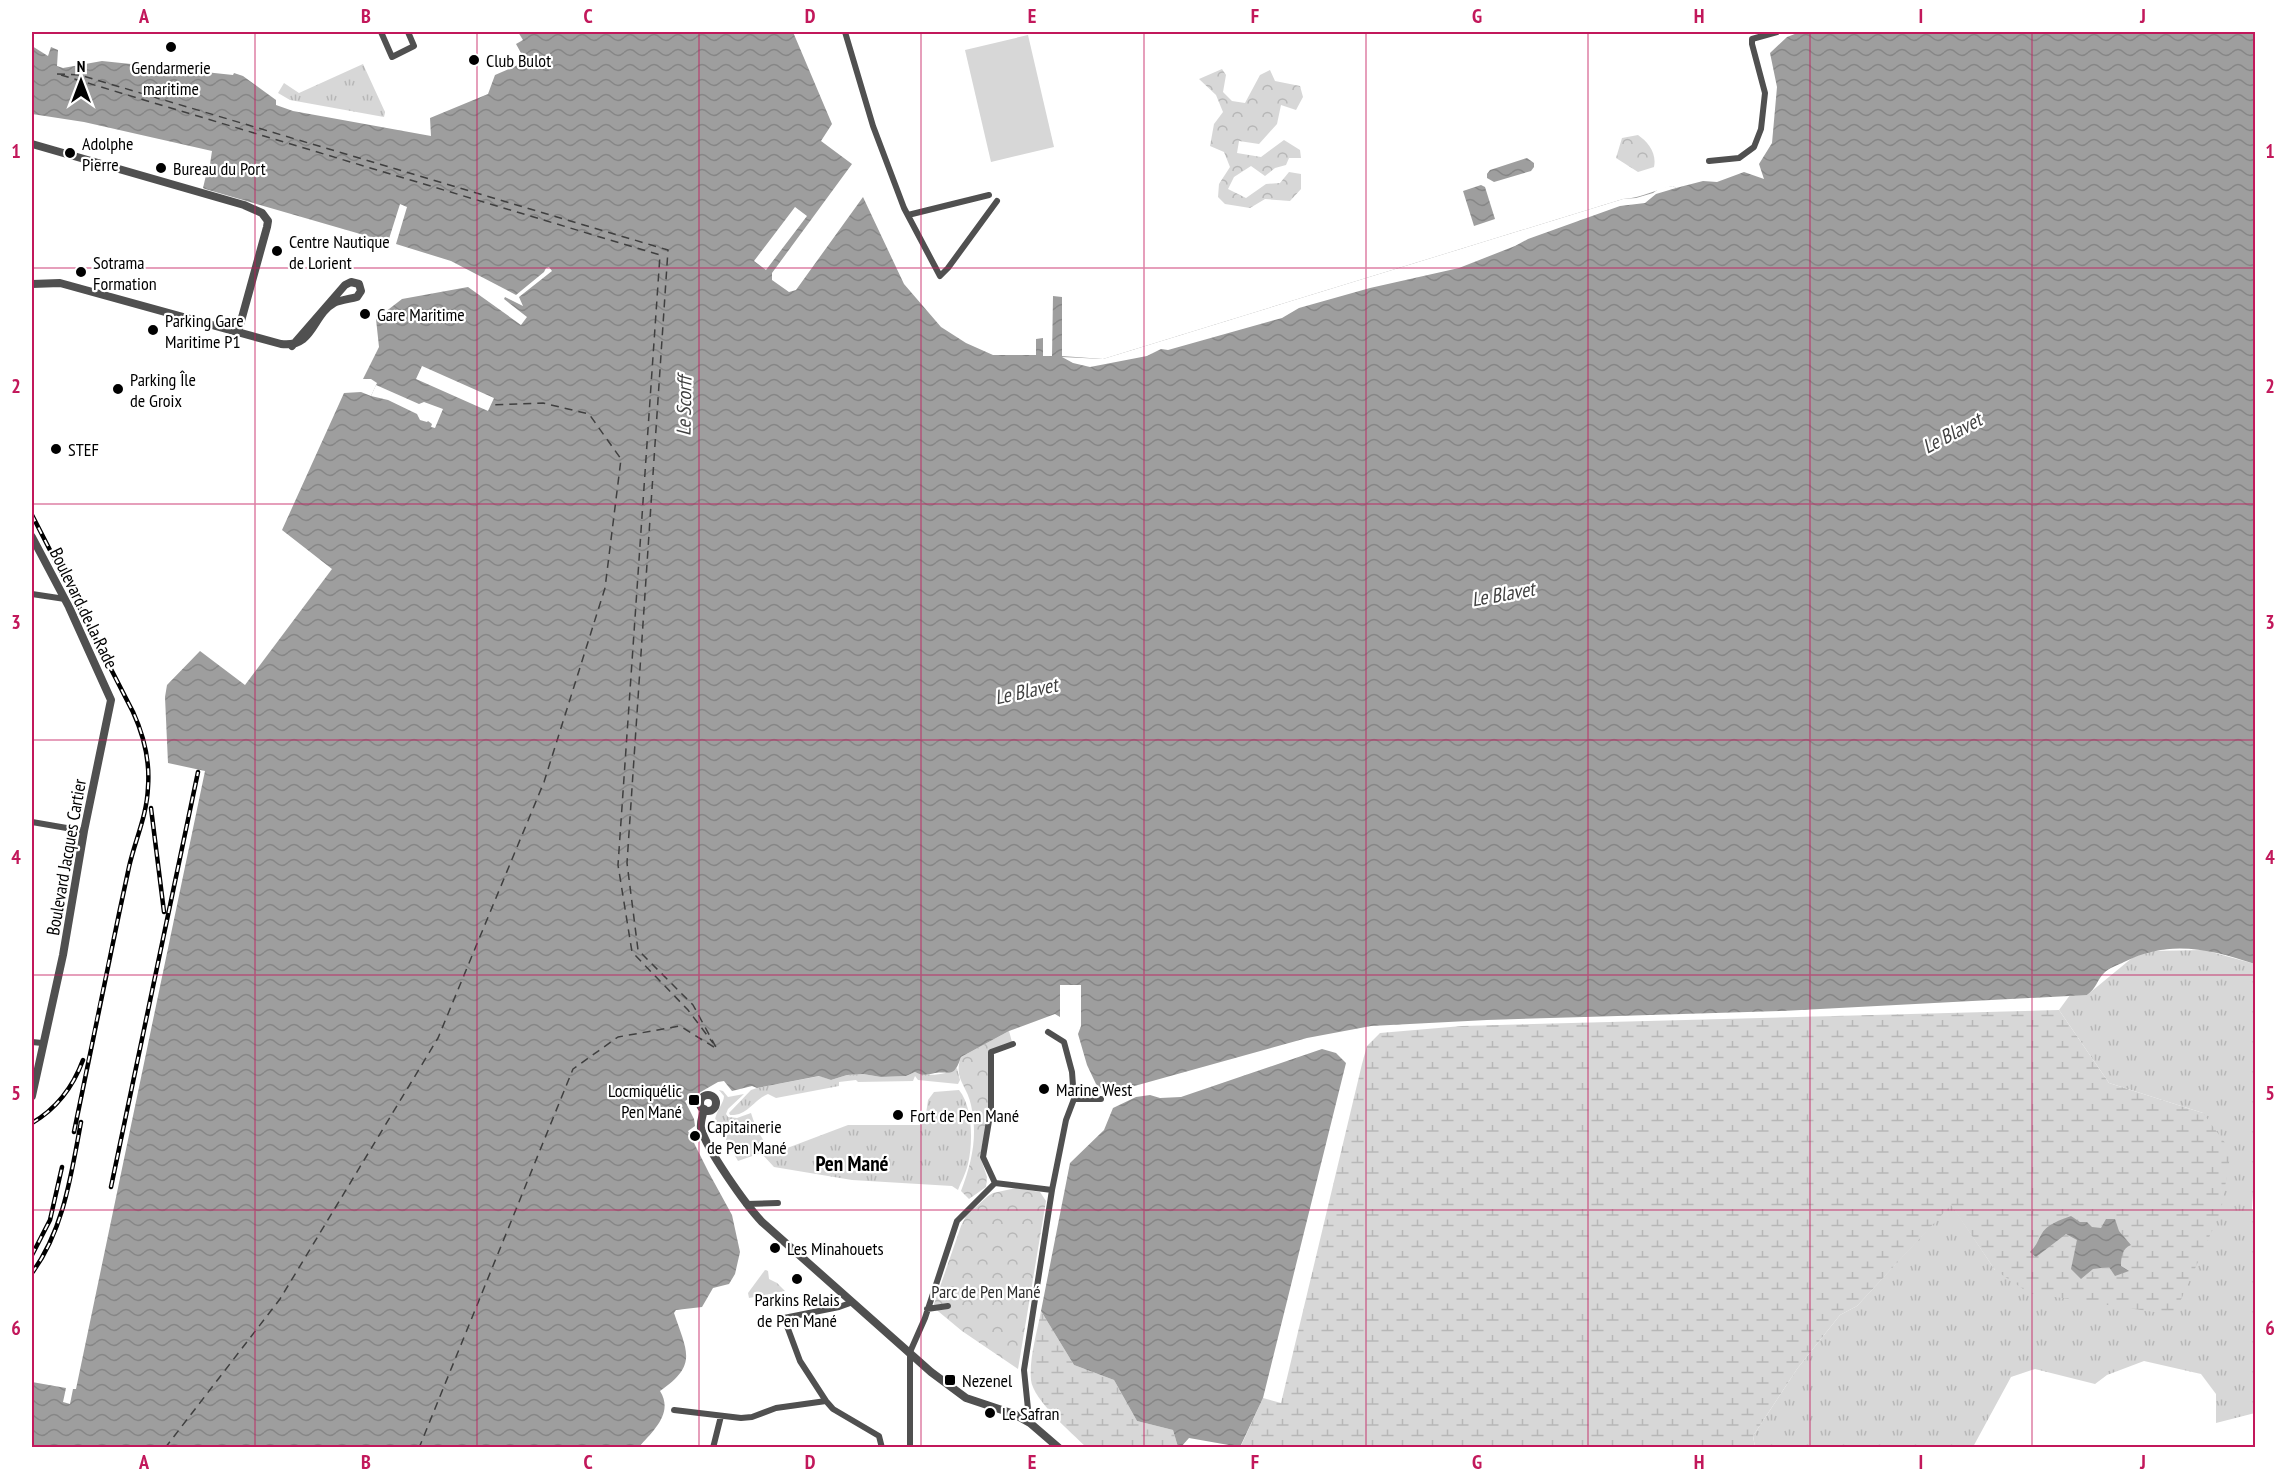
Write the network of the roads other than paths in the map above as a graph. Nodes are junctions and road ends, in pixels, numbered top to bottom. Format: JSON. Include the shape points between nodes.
{"nodes":[{"id":1,"x":381,"y":32,"type":"edge"},
{"id":2,"x":408,"y":32,"type":"edge"},
{"id":3,"x":845,"y":32,"type":"edge"},
{"id":4,"x":1777,"y":32,"type":"edge"},
{"id":5,"x":32,"y":144,"type":"edge"},
{"id":6,"x":1709,"y":161,"type":"dead end"},
{"id":7,"x":989,"y":195,"type":"dead end"},
{"id":8,"x":997,"y":201,"type":"dead end"},
{"id":9,"x":908,"y":215,"type":"junction"},
{"id":10,"x":32,"y":284,"type":"edge"},
{"id":11,"x":238,"y":332,"type":"junction"},
{"id":12,"x":292,"y":346,"type":"junction"},
{"id":13,"x":32,"y":537,"type":"edge"},
{"id":14,"x":32,"y":594,"type":"edge"},
{"id":15,"x":65,"y":599,"type":"junction"},
{"id":16,"x":109,"y":693,"type":"joint"},
{"id":17,"x":32,"y":822,"type":"edge"},
{"id":18,"x":84,"y":831,"type":"junction"},
{"id":19,"x":1048,"y":1032,"type":"dead end"},
{"id":20,"x":32,"y":1042,"type":"edge"},
{"id":21,"x":42,"y":1043,"type":"junction"},
{"id":22,"x":1013,"y":1044,"type":"dead end"},
{"id":23,"x":32,"y":1096,"type":"edge"},
{"id":24,"x":1074,"y":1099,"type":"junction"},
{"id":25,"x":1101,"y":1099,"type":"dead end"},
{"id":26,"x":704,"y":1109,"type":"dead end"},
{"id":27,"x":995,"y":1183,"type":"junction"},
{"id":28,"x":1052,"y":1190,"type":"junction"},
{"id":29,"x":778,"y":1203,"type":"dead end"},
{"id":30,"x":746,"y":1204,"type":"junction"},
{"id":31,"x":853,"y":1302,"type":"junction"},
{"id":32,"x":948,"y":1306,"type":"dead end"},
{"id":33,"x":927,"y":1309,"type":"junction"},
{"id":34,"x":910,"y":1352,"type":"junction"},
{"id":35,"x":826,"y":1401,"type":"junction"},
{"id":36,"x":674,"y":1410,"type":"dead end"},
{"id":37,"x":721,"y":1416,"type":"junction"},
{"id":38,"x":1025,"y":1420,"type":"junction"},
{"id":39,"x":713,"y":1448,"type":"edge"},
{"id":40,"x":882,"y":1448,"type":"edge"},
{"id":41,"x":910,"y":1448,"type":"edge"},
{"id":42,"x":1059,"y":1448,"type":"edge"}],
"edges":[{"from":1,"to":2,"type":"street","via":[[392,57],[414,46]]},
{"from":3,"to":9,"type":"street","via":[[873,126]]},
{"from":4,"to":6,"type":"street","via":[[1752,39],[1765,93],[1761,129],[1754,147],[1739,158]]},
{"from":5,"to":11,"type":"street","via":[[262,213],[267,227]]},
{"from":7,"to":9,"type":"street"},
{"from":8,"to":9,"type":"street","via":[[940,276]]},
{"from":10,"to":11,"type":"street","via":[[60,282]]},
{"from":11,"to":12,"type":"street"},
{"from":12,"to":12,"type":"street","via":[[301,342],[333,304],[357,297],[361,291],[359,284],[345,285]]},
{"from":13,"to":15,"type":"street","name":"Boulevard de la Rade"},
{"from":14,"to":15,"type":"street"},
{"from":15,"to":16,"type":"street","name":"Boulevard de la Rade"},
{"from":16,"to":18,"type":"street","name":"Boulevard Jacques Cartier","via":[[111,700]]},
{"from":17,"to":18,"type":"street"},
{"from":18,"to":21,"type":"street","name":"Boulevard Jacques Cartier","via":[[63,954]]},
{"from":19,"to":24,"type":"street","via":[[1064,1042]]},
{"from":20,"to":21,"type":"street"},
{"from":21,"to":23,"type":"street","name":"Boulevard Jacques Cartier"},
{"from":22,"to":27,"type":"street","via":[[991,1052],[991,1109],[984,1157]]},
{"from":24,"to":25,"type":"street"},
{"from":24,"to":28,"type":"street"},
{"from":26,"to":30,"type":"street","via":[[700,1125],[703,1133]]},
{"from":27,"to":28,"type":"street"},
{"from":27,"to":33,"type":"street","via":[[957,1221]]},
{"from":28,"to":38,"type":"street","via":[[1024,1370],[1028,1409]]},
{"from":29,"to":30,"type":"street"},
{"from":30,"to":31,"type":"street"},
{"from":31,"to":34,"type":"street"},
{"from":31,"to":35,"type":"street","via":[[784,1318],[800,1361]]},
{"from":32,"to":33,"type":"street"},
{"from":33,"to":34,"type":"street"},
{"from":34,"to":38,"type":"street","via":[[966,1398]]},
{"from":34,"to":41,"type":"street"},
{"from":35,"to":37,"type":"street","via":[[776,1408],[752,1417]]},
{"from":35,"to":40,"type":"street","via":[[879,1436]]},
{"from":36,"to":37,"type":"street"},
{"from":37,"to":39,"type":"street"},
{"from":38,"to":42,"type":"street"}]}
